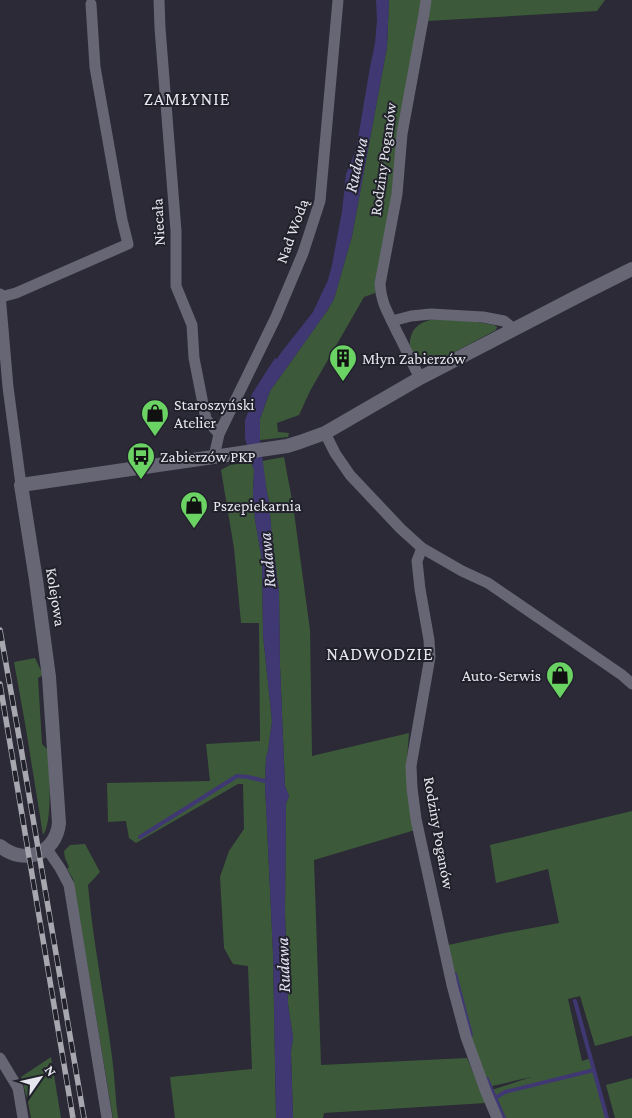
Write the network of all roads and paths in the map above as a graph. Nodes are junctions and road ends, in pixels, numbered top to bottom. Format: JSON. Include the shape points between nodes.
{"nodes":[{"id":1,"x":160,"y":0,"type":"edge"},
{"id":2,"x":338,"y":0,"type":"edge"},
{"id":3,"x":426,"y":0,"type":"edge"},
{"id":4,"x":91,"y":4,"type":"dead end"},
{"id":5,"x":632,"y":269,"type":"edge"},
{"id":6,"x":0,"y":296,"type":"edge"},
{"id":7,"x":392,"y":321,"type":"junction"},
{"id":8,"x":513,"y":330,"type":"junction"},
{"id":9,"x":420,"y":378,"type":"junction"},
{"id":10,"x":325,"y":433,"type":"junction"},
{"id":11,"x":220,"y":434,"type":"junction"},
{"id":12,"x":220,"y":456,"type":"junction"},
{"id":13,"x":21,"y":485,"type":"junction"},
{"id":14,"x":422,"y":548,"type":"junction"},
{"id":15,"x":632,"y":684,"type":"edge"},
{"id":16,"x":47,"y":849,"type":"junction"},
{"id":17,"x":2,"y":851,"type":"edge"},
{"id":18,"x":0,"y":1058,"type":"edge"},
{"id":19,"x":23,"y":1118,"type":"edge"},
{"id":20,"x":107,"y":1118,"type":"edge"},
{"id":21,"x":497,"y":1118,"type":"edge"}],
"edges":[{"from":1,"to":11,"type":"street","name":"Niecała","via":[[176,231],[176,286],[192,324],[194,358],[206,419]]},
{"from":2,"to":11,"type":"street","name":"Nad Wodą","via":[[320,201],[303,253],[276,317]]},
{"from":3,"to":7,"type":"street","name":"Rodziny Poganów","via":[[380,284],[384,306]]},
{"from":4,"to":6,"type":"street","via":[[97,76],[128,244],[16,293]]},
{"from":5,"to":8,"type":"street"},
{"from":6,"to":13,"type":"street","name":"Kolejowa"},
{"from":7,"to":8,"type":"street","via":[[431,314],[483,317],[504,321]]},
{"from":7,"to":9,"type":"street","name":"Rodziny Poganów"},
{"from":8,"to":9,"type":"street"},
{"from":9,"to":10,"type":"street"},
{"from":10,"to":12,"type":"street","via":[[287,446]]},
{"from":10,"to":14,"type":"street","via":[[350,474]]},
{"from":11,"to":12,"type":"street","name":"Nad Wodą"},
{"from":12,"to":13,"type":"street"},
{"from":13,"to":16,"type":"street","name":"Kolejowa","via":[[52,713],[59,823],[56,836]]},
{"from":14,"to":15,"type":"street","via":[[488,583]]},
{"from":14,"to":21,"type":"street","name":"Rodziny Poganów","via":[[417,561],[430,657],[411,766],[415,814],[466,1037]]},
{"from":16,"to":17,"type":"street","via":[[36,855],[20,856]]},
{"from":16,"to":20,"type":"street","via":[[69,885]]},
{"from":18,"to":19,"type":"street","via":[[18,1088]]}]}
